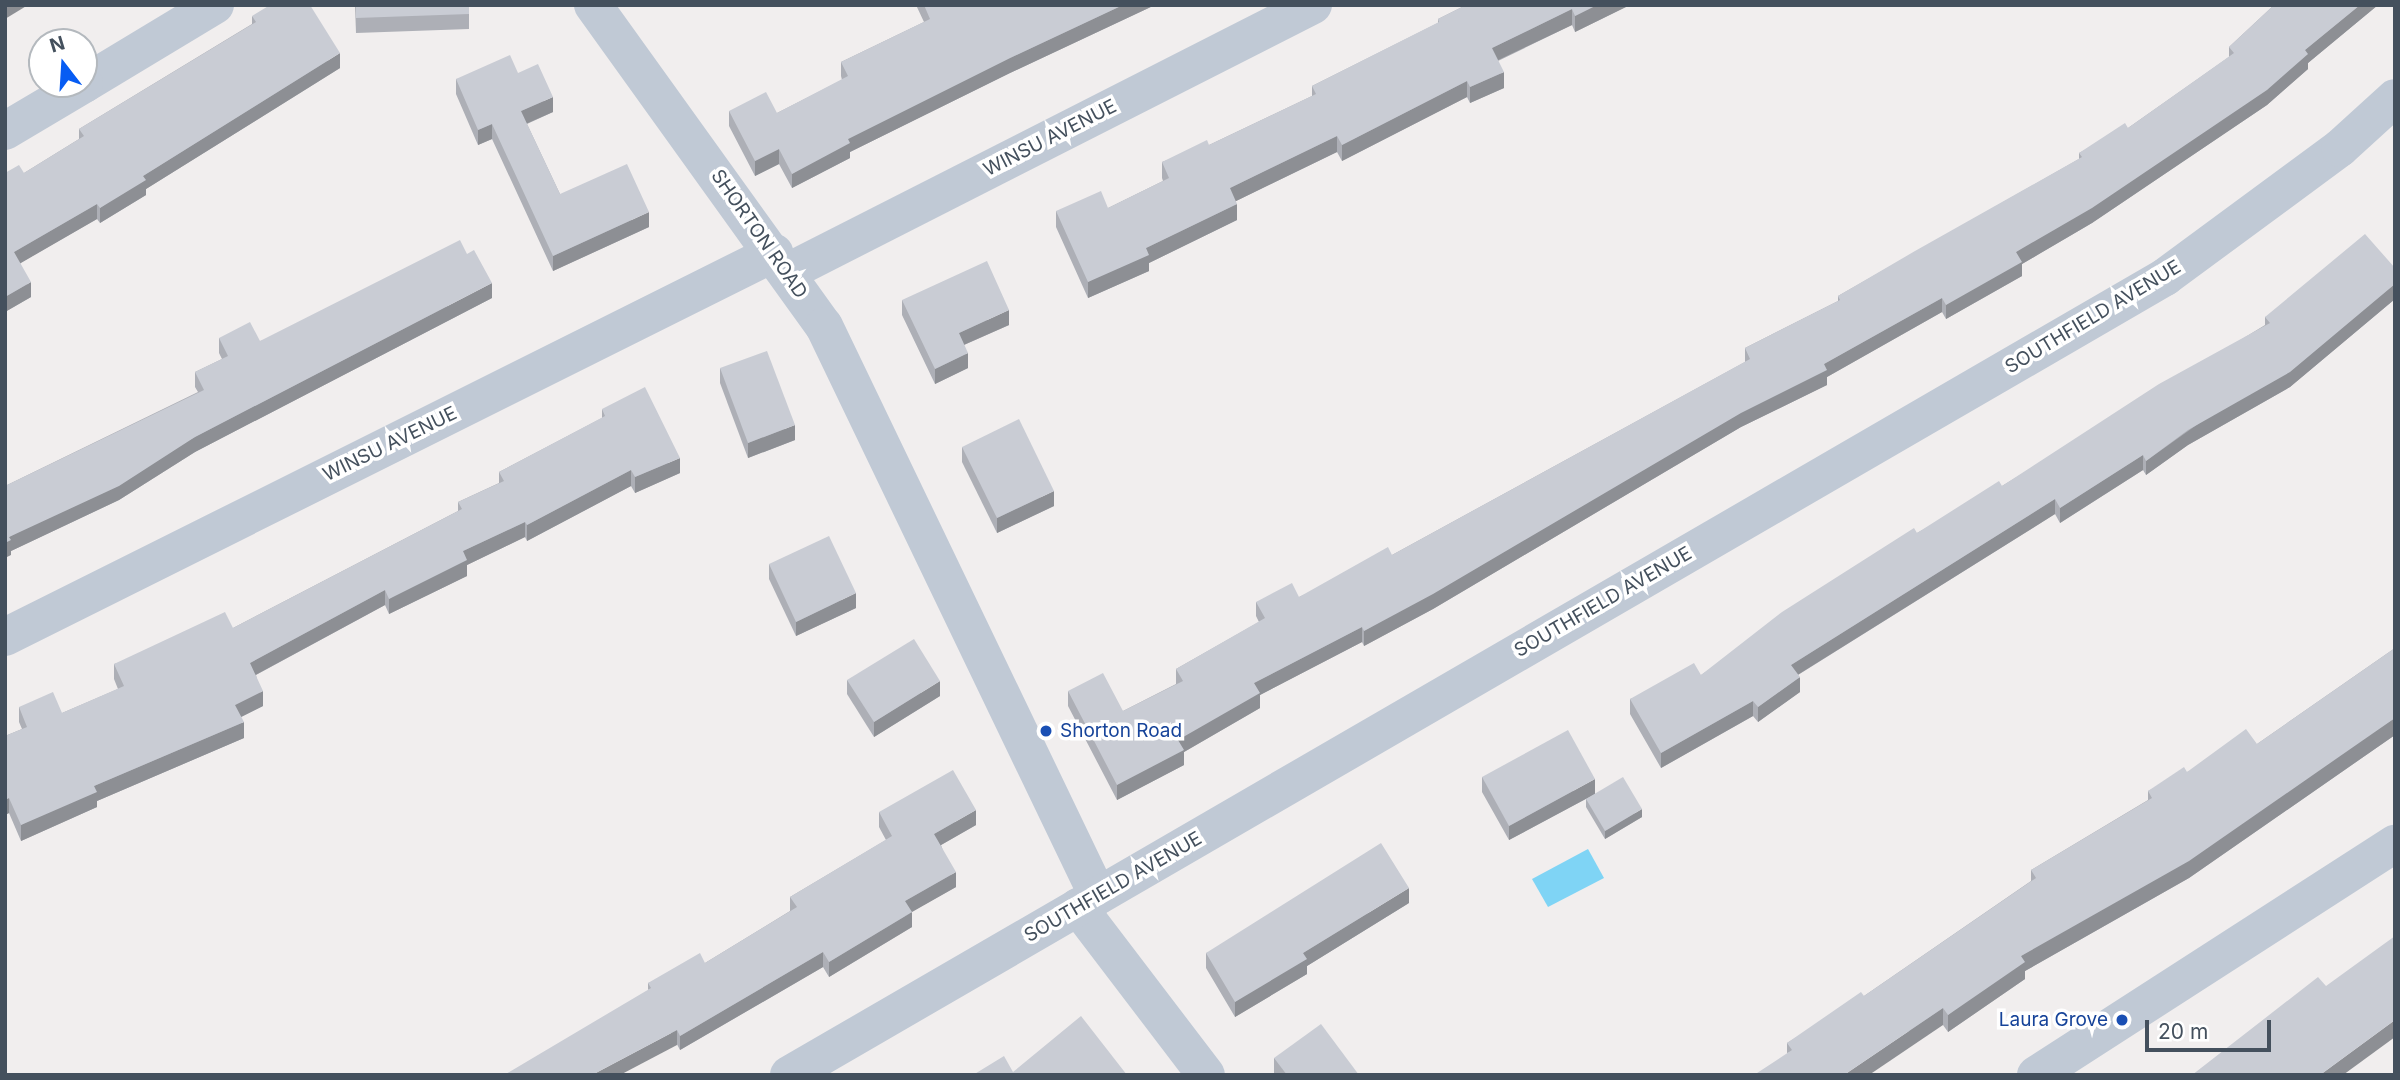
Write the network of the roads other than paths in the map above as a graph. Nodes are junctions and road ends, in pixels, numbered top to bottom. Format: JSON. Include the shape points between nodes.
{"nodes":[{"id":1,"x":215,"y":5,"type":"edge"},
{"id":2,"x":593,"y":5,"type":"edge"},
{"id":3,"x":1312,"y":5,"type":"edge"},
{"id":4,"x":98,"y":76,"type":"edge"},
{"id":5,"x":60,"y":98,"type":"edge"},
{"id":6,"x":2395,"y":99,"type":"edge"},
{"id":7,"x":5,"y":131,"type":"edge"},
{"id":8,"x":781,"y":262,"type":"junction"},
{"id":9,"x":5,"y":637,"type":"edge"},
{"id":10,"x":2395,"y":844,"type":"edge"},
{"id":11,"x":1088,"y":902,"type":"junction"},
{"id":12,"x":789,"y":1075,"type":"edge"},
{"id":13,"x":1206,"y":1075,"type":"edge"},
{"id":14,"x":2036,"y":1075,"type":"edge"}],
"edges":[{"from":1,"to":4,"type":"street"},
{"from":2,"to":8,"type":"street","name":"SHORTON ROAD"},
{"from":3,"to":8,"type":"street","name":"WINSU AVENUE"},
{"from":5,"to":7,"type":"street"},
{"from":6,"to":11,"type":"street","name":"SOUTHFIELD AVENUE","via":[[2340,148],[2165,277]]},
{"from":8,"to":9,"type":"street","name":"WINSU AVENUE"},
{"from":8,"to":11,"type":"street","name":"SHORTON ROAD","via":[[824,326]]},
{"from":10,"to":14,"type":"street"},
{"from":11,"to":12,"type":"street","name":"SOUTHFIELD AVENUE"},
{"from":11,"to":13,"type":"street","name":"SHORTON ROAD"}]}
